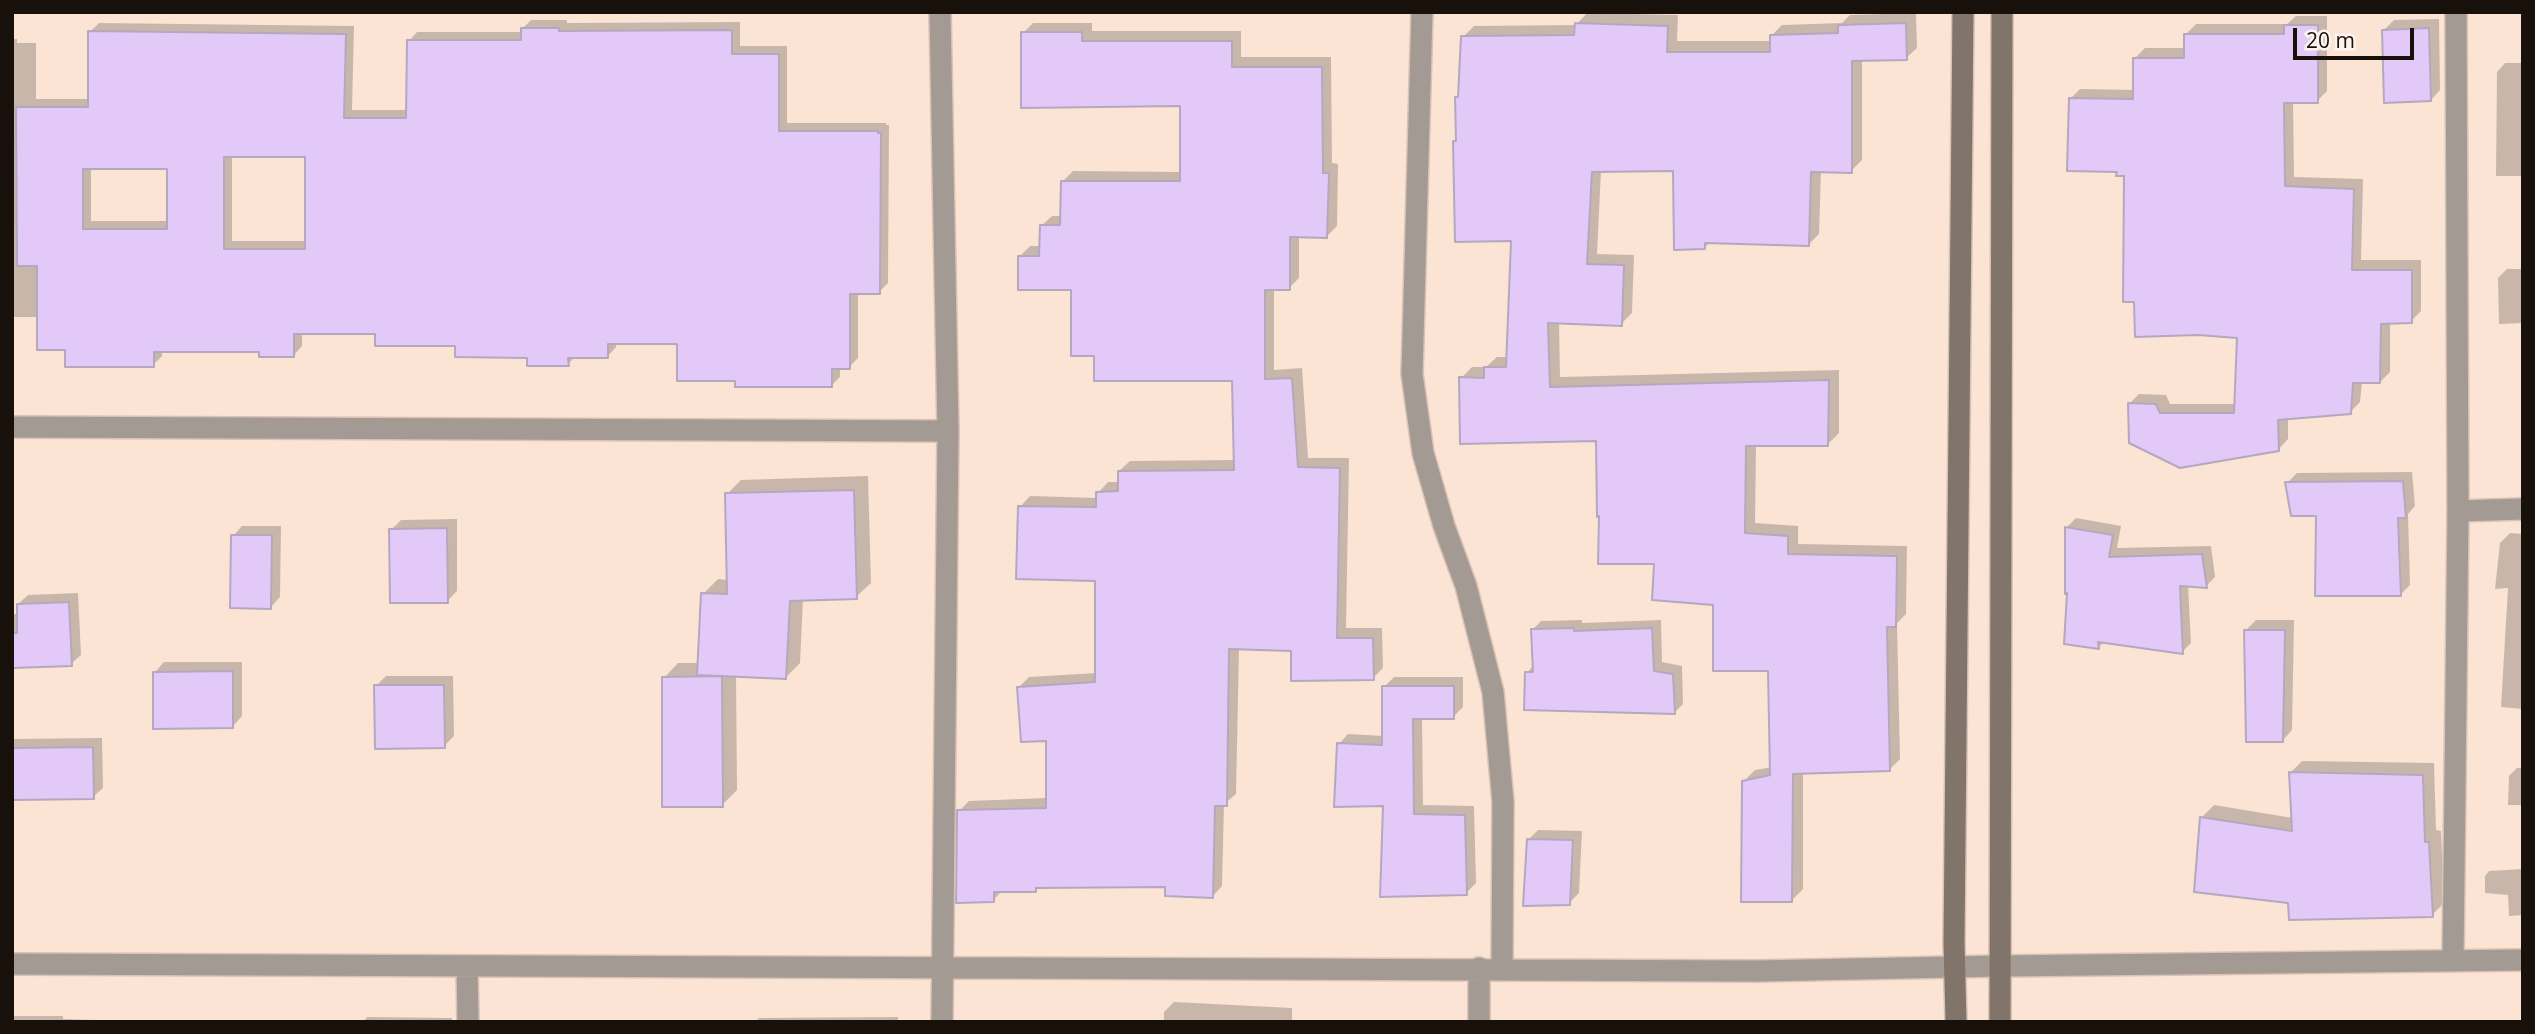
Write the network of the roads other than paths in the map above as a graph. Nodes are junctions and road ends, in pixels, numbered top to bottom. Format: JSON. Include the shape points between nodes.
{"nodes":[{"id":1,"x":940,"y":12,"type":"edge"},
{"id":2,"x":1422,"y":12,"type":"edge"},
{"id":3,"x":1963,"y":12,"type":"edge"},
{"id":4,"x":2001,"y":12,"type":"edge"},
{"id":5,"x":2456,"y":12,"type":"edge"},
{"id":6,"x":12,"y":427,"type":"edge"},
{"id":7,"x":948,"y":431,"type":"junction"},
{"id":8,"x":2523,"y":509,"type":"edge"},
{"id":9,"x":2458,"y":510,"type":"junction"},
{"id":10,"x":2523,"y":960,"type":"edge"},
{"id":11,"x":2453,"y":961,"type":"junction"},
{"id":12,"x":12,"y":964,"type":"edge"},
{"id":13,"x":467,"y":965,"type":"junction"},
{"id":14,"x":2000,"y":965,"type":"junction"},
{"id":15,"x":1955,"y":966,"type":"junction"},
{"id":16,"x":942,"y":968,"type":"junction"},
{"id":17,"x":1479,"y":968,"type":"junction"},
{"id":18,"x":1502,"y":969,"type":"junction"},
{"id":19,"x":468,"y":1022,"type":"edge"},
{"id":20,"x":942,"y":1022,"type":"edge"},
{"id":21,"x":1479,"y":1022,"type":"edge"},
{"id":22,"x":1956,"y":1022,"type":"edge"},
{"id":23,"x":2000,"y":1022,"type":"edge"}],
"edges":[{"from":1,"to":7,"type":"street"},
{"from":2,"to":18,"type":"street","via":[[1412,373],[1423,453],[1466,586],[1493,692],[1503,802]]},
{"from":3,"to":15,"type":"street"},
{"from":4,"to":14,"type":"street"},
{"from":5,"to":9,"type":"street"},
{"from":6,"to":7,"type":"street"},
{"from":7,"to":16,"type":"street"},
{"from":8,"to":9,"type":"street"},
{"from":9,"to":11,"type":"street"},
{"from":10,"to":11,"type":"street"},
{"from":11,"to":14,"type":"street"},
{"from":12,"to":13,"type":"street"},
{"from":13,"to":16,"type":"street"},
{"from":13,"to":19,"type":"street"},
{"from":14,"to":15,"type":"street"},
{"from":14,"to":23,"type":"street"},
{"from":15,"to":18,"type":"street","via":[[1758,971]]},
{"from":15,"to":22,"type":"street"},
{"from":16,"to":17,"type":"street"},
{"from":16,"to":20,"type":"street"},
{"from":17,"to":18,"type":"street"},
{"from":17,"to":21,"type":"street"}]}
